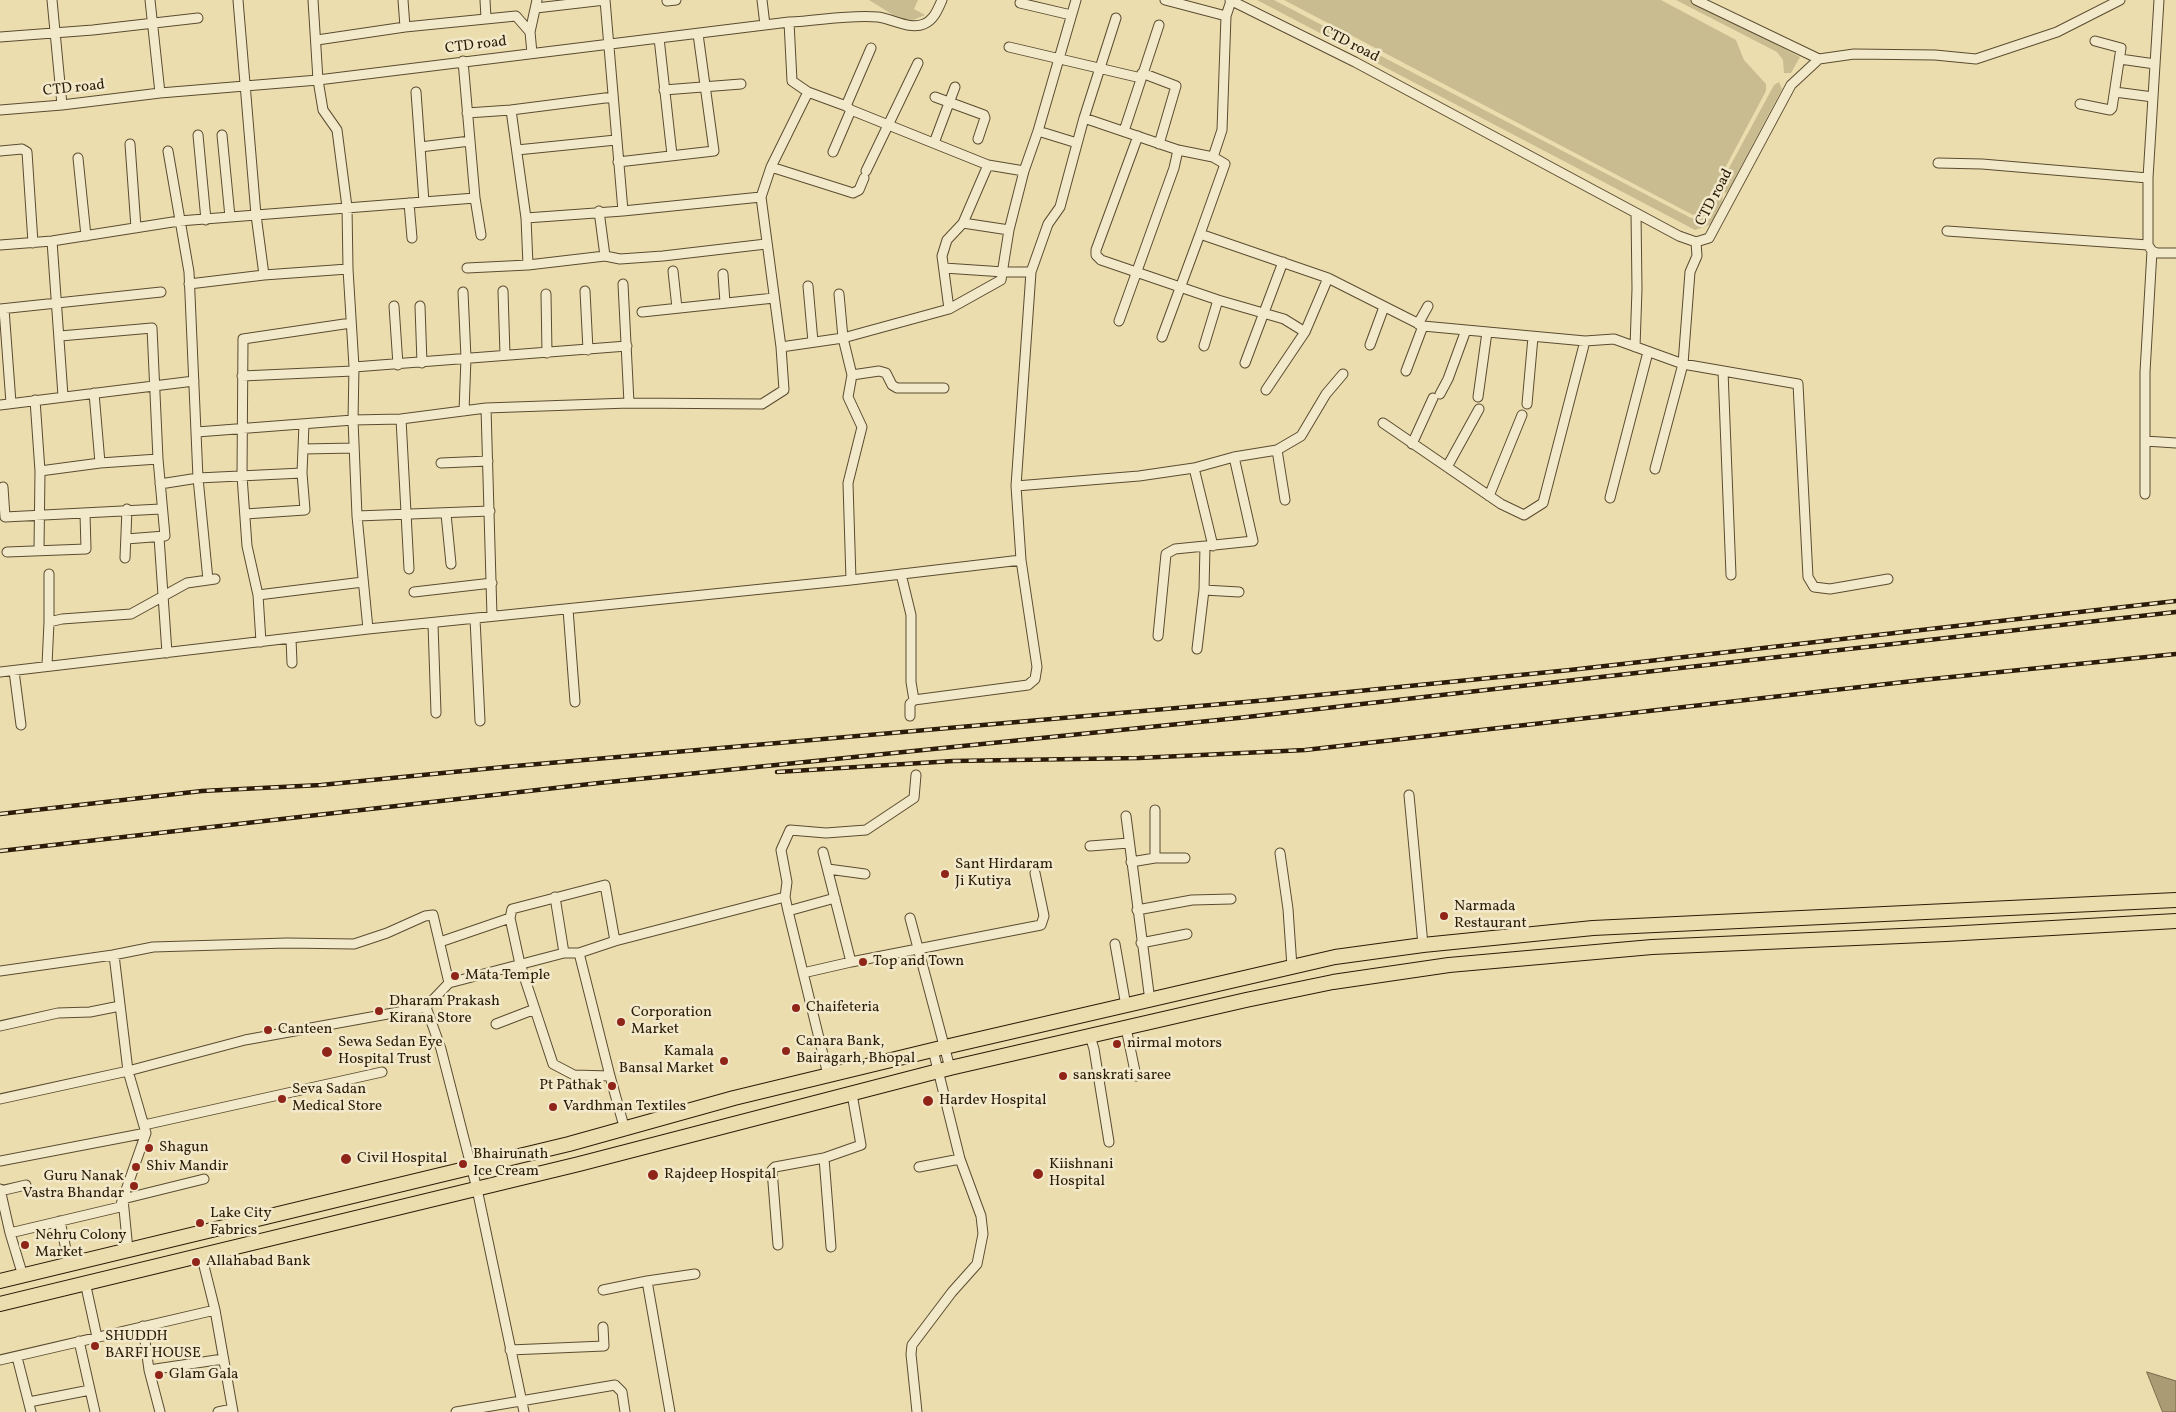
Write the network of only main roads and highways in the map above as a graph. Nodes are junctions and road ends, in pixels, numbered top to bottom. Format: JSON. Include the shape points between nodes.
{"nodes":[{"id":1,"x":2176,"y":900,"type":"edge"},
{"id":2,"x":2176,"y":921,"type":"edge"},
{"id":3,"x":0,"y":1281,"type":"edge"},
{"id":4,"x":0,"y":1304,"type":"edge"}],
"edges":[{"from":1,"to":3,"type":"main road","via":[[1593,928],[1335,957],[939,1048],[734,1098],[625,1130]]},
{"from":2,"to":4,"type":"main road","via":[[1652,947],[1449,965],[1333,982],[944,1069],[477,1189]]}]}
